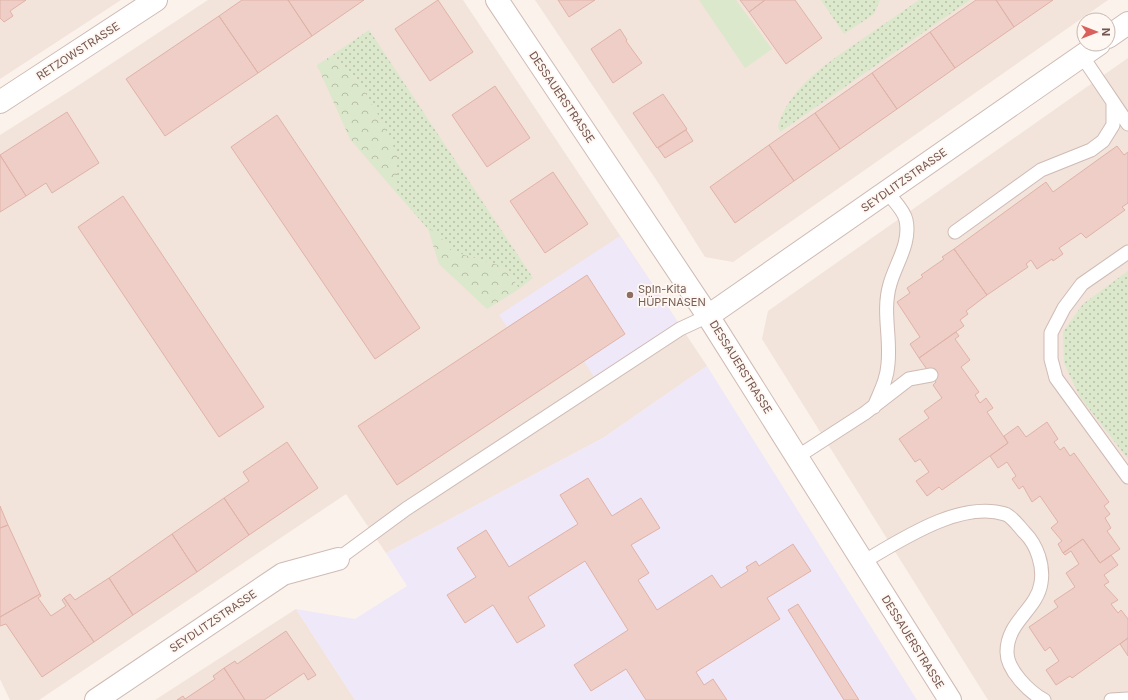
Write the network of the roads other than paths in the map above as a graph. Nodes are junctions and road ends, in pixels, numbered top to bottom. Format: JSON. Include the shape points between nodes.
{"nodes":[{"id":1,"x":156,"y":0,"type":"edge"},
{"id":2,"x":497,"y":0,"type":"edge"},
{"id":3,"x":1128,"y":23,"type":"edge"},
{"id":4,"x":1116,"y":32,"type":"edge"},
{"id":5,"x":1087,"y":52,"type":"edge"},
{"id":6,"x":1091,"y":52,"type":"edge"},
{"id":7,"x":0,"y":102,"type":"edge"},
{"id":8,"x":1113,"y":102,"type":"junction"},
{"id":9,"x":1128,"y":124,"type":"edge"},
{"id":10,"x":887,"y":192,"type":"junction"},
{"id":11,"x":955,"y":232,"type":"dead end"},
{"id":12,"x":1128,"y":252,"type":"edge"},
{"id":13,"x":708,"y":316,"type":"junction"},
{"id":14,"x":931,"y":376,"type":"dead end"},
{"id":15,"x":874,"y":407,"type":"junction"},
{"id":16,"x":797,"y":457,"type":"junction"},
{"id":17,"x":1128,"y":477,"type":"edge"},
{"id":18,"x":338,"y":559,"type":"joint"},
{"id":19,"x":863,"y":562,"type":"junction"},
{"id":20,"x":1128,"y":699,"type":"edge"},
{"id":21,"x":96,"y":700,"type":"edge"},
{"id":22,"x":950,"y":700,"type":"edge"},
{"id":23,"x":1044,"y":700,"type":"edge"},
{"id":24,"x":1111,"y":700,"type":"edge"}],
"edges":[{"from":1,"to":7,"type":"street","name":"RETZOWSTRASSE"},
{"from":2,"to":13,"type":"street","name":"DESSAUERSTRASSE"},
{"from":3,"to":4,"type":"street"},
{"from":5,"to":10,"type":"street","name":"SEYDLITZSTRASSE"},
{"from":6,"to":8,"type":"lane"},
{"from":8,"to":9,"type":"lane"},
{"from":8,"to":11,"type":"lane","via":[[1113,125],[1103,141],[1091,150],[1041,170]]},
{"from":10,"to":13,"type":"street","name":"SEYDLITZSTRASSE"},
{"from":10,"to":15,"type":"lane","via":[[906,218],[907,234],[890,284],[886,307],[886,380]]},
{"from":12,"to":17,"type":"lane","via":[[1082,284],[1064,308],[1051,333],[1051,359],[1056,378]]},
{"from":13,"to":16,"type":"street","name":"DESSAUERSTRASSE"},
{"from":13,"to":18,"type":"lane","via":[[680,329],[406,509]]},
{"from":14,"to":15,"type":"lane","via":[[909,379]]},
{"from":15,"to":16,"type":"lane"},
{"from":16,"to":19,"type":"street","name":"DESSAUERSTRASSE"},
{"from":18,"to":21,"type":"street","name":"SEYDLITZSTRASSE","via":[[283,574]]},
{"from":19,"to":22,"type":"street","name":"DESSAUERSTRASSE"},
{"from":19,"to":23,"type":"lane","via":[[950,516],[974,511],[1007,514],[1030,537],[1041,561],[1041,583],[1035,598],[1011,631],[1007,653],[1016,675],[1032,694]]},
{"from":20,"to":24,"type":"lane"}]}
